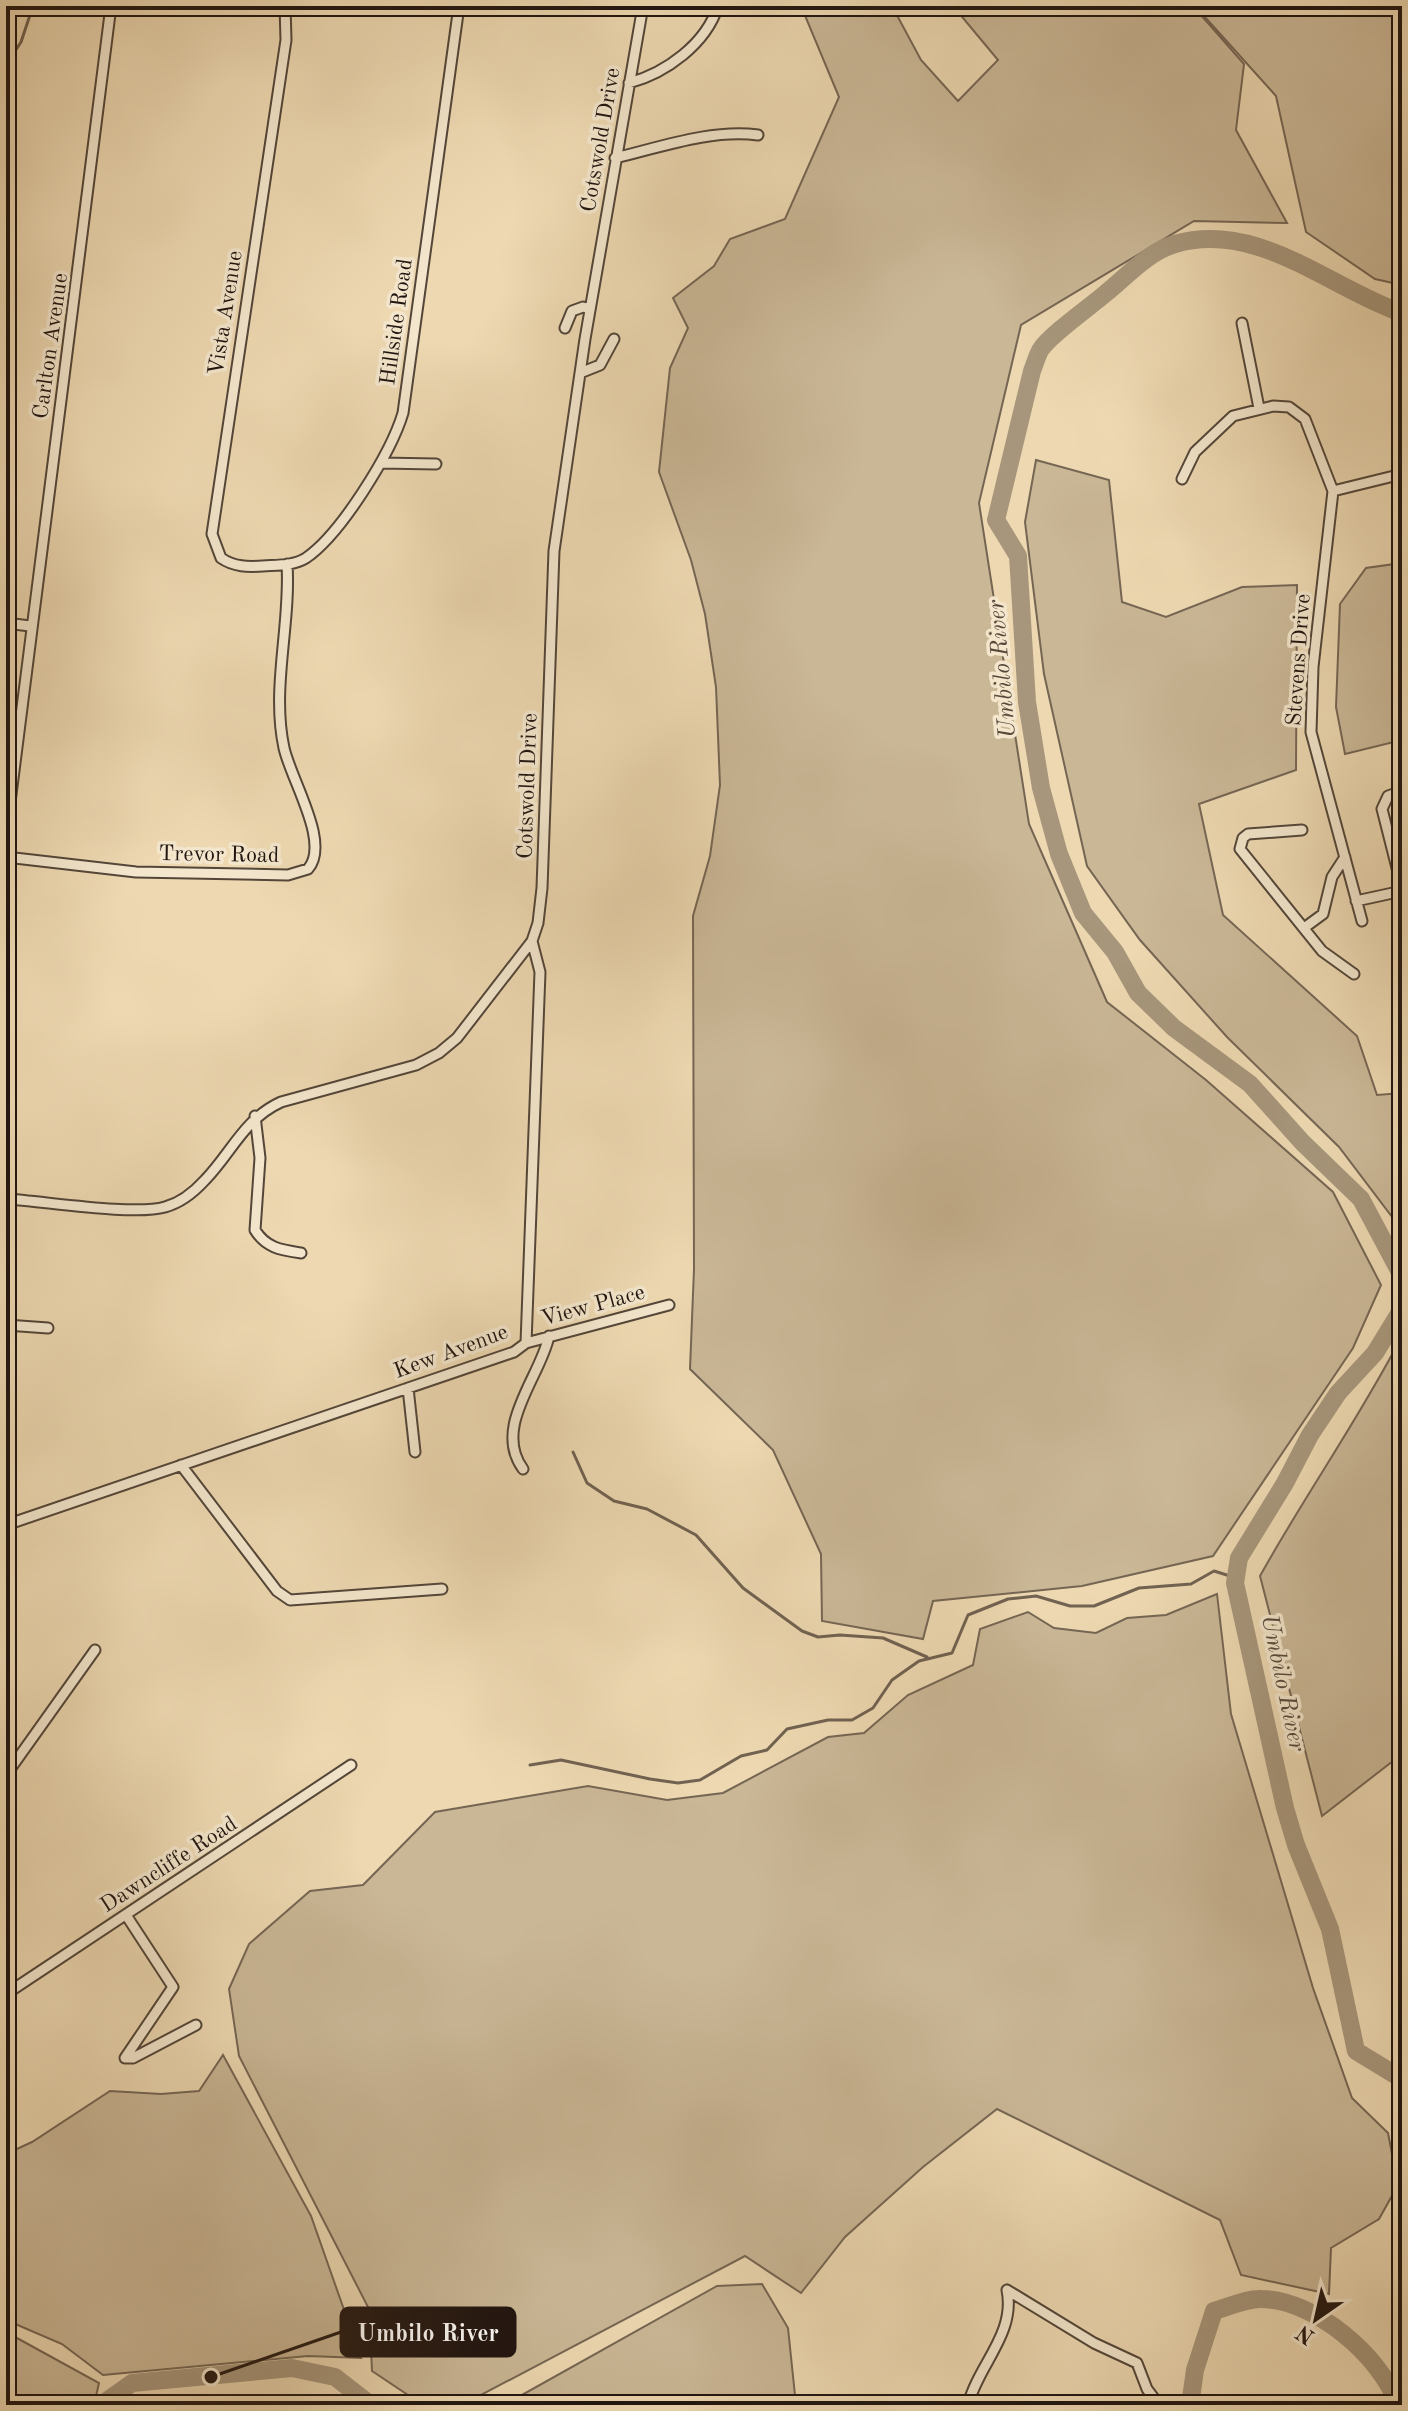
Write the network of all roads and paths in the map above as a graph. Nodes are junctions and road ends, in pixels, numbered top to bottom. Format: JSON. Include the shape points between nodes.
{"nodes":[{"id":1,"x":111,"y":6,"type":"edge"},
{"id":2,"x":285,"y":6,"type":"edge"},
{"id":3,"x":459,"y":6,"type":"edge"},
{"id":4,"x":643,"y":6,"type":"edge"},
{"id":5,"x":718,"y":6,"type":"edge"},
{"id":6,"x":629,"y":83,"type":"junction"},
{"id":7,"x":758,"y":135,"type":"dead end"},
{"id":8,"x":615,"y":158,"type":"junction"},
{"id":9,"x":590,"y":309,"type":"junction"},
{"id":10,"x":1242,"y":323,"type":"dead end"},
{"id":11,"x":565,"y":328,"type":"dead end"},
{"id":12,"x":614,"y":339,"type":"dead end"},
{"id":13,"x":580,"y":373,"type":"junction"},
{"id":14,"x":1259,"y":408,"type":"junction"},
{"id":15,"x":381,"y":463,"type":"junction"},
{"id":16,"x":436,"y":464,"type":"dead end"},
{"id":17,"x":1402,"y":474,"type":"edge"},
{"id":18,"x":1182,"y":479,"type":"dead end"},
{"id":19,"x":1333,"y":491,"type":"junction"},
{"id":20,"x":287,"y":564,"type":"junction"},
{"id":21,"x":6,"y":623,"type":"edge"},
{"id":22,"x":30,"y":626,"type":"junction"},
{"id":23,"x":11,"y":748,"type":"edge"},
{"id":24,"x":1402,"y":791,"type":"edge"},
{"id":25,"x":1302,"y":830,"type":"dead end"},
{"id":26,"x":6,"y":834,"type":"edge"},
{"id":27,"x":6,"y":857,"type":"edge"},
{"id":28,"x":1345,"y":857,"type":"junction"},
{"id":29,"x":1402,"y":889,"type":"edge"},
{"id":30,"x":1356,"y":901,"type":"junction"},
{"id":31,"x":1362,"y":921,"type":"dead end"},
{"id":32,"x":1304,"y":928,"type":"junction"},
{"id":33,"x":532,"y":941,"type":"junction"},
{"id":34,"x":1354,"y":974,"type":"dead end"},
{"id":35,"x":255,"y":1116,"type":"junction"},
{"id":36,"x":6,"y":1199,"type":"edge"},
{"id":37,"x":301,"y":1253,"type":"dead end"},
{"id":38,"x":669,"y":1305,"type":"dead end"},
{"id":39,"x":6,"y":1325,"type":"edge"},
{"id":40,"x":48,"y":1328,"type":"dead end"},
{"id":41,"x":549,"y":1336,"type":"junction"},
{"id":42,"x":526,"y":1343,"type":"junction"},
{"id":43,"x":408,"y":1388,"type":"junction"},
{"id":44,"x":415,"y":1452,"type":"dead end"},
{"id":45,"x":181,"y":1465,"type":"junction"},
{"id":46,"x":523,"y":1469,"type":"dead end"},
{"id":47,"x":6,"y":1525,"type":"edge"},
{"id":48,"x":442,"y":1589,"type":"dead end"},
{"id":49,"x":95,"y":1650,"type":"dead end"},
{"id":50,"x":351,"y":1765,"type":"dead end"},
{"id":51,"x":6,"y":1775,"type":"edge"},
{"id":52,"x":126,"y":1915,"type":"junction"},
{"id":53,"x":6,"y":1994,"type":"edge"},
{"id":54,"x":196,"y":2025,"type":"dead end"},
{"id":55,"x":968,"y":2405,"type":"edge"},
{"id":56,"x":1159,"y":2405,"type":"edge"}],
"edges":[{"from":1,"to":22,"type":"street","name":"Carlton Avenue"},
{"from":2,"to":20,"type":"street","name":"Vista Avenue","via":[[286,40],[212,534],[216,550],[229,563]]},
{"from":3,"to":15,"type":"street","name":"Hillside Road","via":[[403,413]]},
{"from":4,"to":6,"type":"street","name":"Cotswold Drive"},
{"from":5,"to":6,"type":"street","via":[[682,56],[649,78]]},
{"from":6,"to":8,"type":"street","name":"Cotswold Drive"},
{"from":7,"to":8,"type":"street","via":[[691,140]]},
{"from":8,"to":9,"type":"street","name":"Cotswold Drive"},
{"from":9,"to":11,"type":"street","via":[[572,311]]},
{"from":9,"to":13,"type":"street","name":"Cotswold Drive"},
{"from":10,"to":14,"type":"street"},
{"from":12,"to":13,"type":"street","via":[[600,365]]},
{"from":13,"to":33,"type":"street","name":"Cotswold Drive","via":[[554,551],[542,888]]},
{"from":14,"to":18,"type":"street","via":[[1233,416],[1208,436]]},
{"from":14,"to":19,"type":"street","via":[[1299,412]]},
{"from":15,"to":16,"type":"street"},
{"from":15,"to":20,"type":"street","name":"Hillside Road","via":[[315,550]]},
{"from":17,"to":19,"type":"street"},
{"from":19,"to":28,"type":"street","name":"Stevens Drive","via":[[1310,720]]},
{"from":20,"to":27,"type":"street","name":"Trevor Road","via":[[281,734],[291,778],[317,842],[308,869],[288,875],[136,872]]},
{"from":21,"to":22,"type":"street"},
{"from":22,"to":23,"type":"street","name":"Carlton Avenue"},
{"from":23,"to":26,"type":"street","name":"Carlton Avenue"},
{"from":24,"to":29,"type":"street","via":[[1388,796],[1382,809]]},
{"from":25,"to":32,"type":"street","via":[[1248,834],[1240,849]]},
{"from":28,"to":30,"type":"street","name":"Stevens Drive"},
{"from":28,"to":32,"type":"street","via":[[1332,877],[1327,907]]},
{"from":29,"to":30,"type":"street"},
{"from":30,"to":31,"type":"street","name":"Stevens Drive"},
{"from":32,"to":34,"type":"street","via":[[1330,959]]},
{"from":33,"to":35,"type":"street","name":"Cotswold Drive","via":[[457,1038],[439,1053],[416,1065],[281,1102]]},
{"from":33,"to":42,"type":"street","name":"Kew Avenue","via":[[540,972]]},
{"from":35,"to":36,"type":"street","name":"Cotswold Drive","via":[[205,1180],[166,1207]]},
{"from":35,"to":37,"type":"street","via":[[260,1148],[255,1230],[266,1244]]},
{"from":38,"to":41,"type":"street","name":"View Place"},
{"from":39,"to":40,"type":"street"},
{"from":41,"to":42,"type":"street","name":"View Place"},
{"from":41,"to":46,"type":"street","via":[[516,1423],[515,1454]]},
{"from":42,"to":43,"type":"street","name":"Kew Avenue","via":[[514,1352]]},
{"from":43,"to":44,"type":"street"},
{"from":43,"to":45,"type":"street","name":"Kew Avenue"},
{"from":45,"to":47,"type":"street","name":"Kew Avenue"},
{"from":45,"to":48,"type":"street","via":[[277,1591],[290,1600]]},
{"from":49,"to":51,"type":"street"},
{"from":50,"to":52,"type":"street","name":"Dawncliffe Road"},
{"from":52,"to":53,"type":"street","name":"Dawncliffe Road"},
{"from":52,"to":54,"type":"street","via":[[173,1987],[125,2058]]},
{"from":55,"to":56,"type":"street","via":[[1004,2330],[1007,2290],[1137,2363]]}]}
